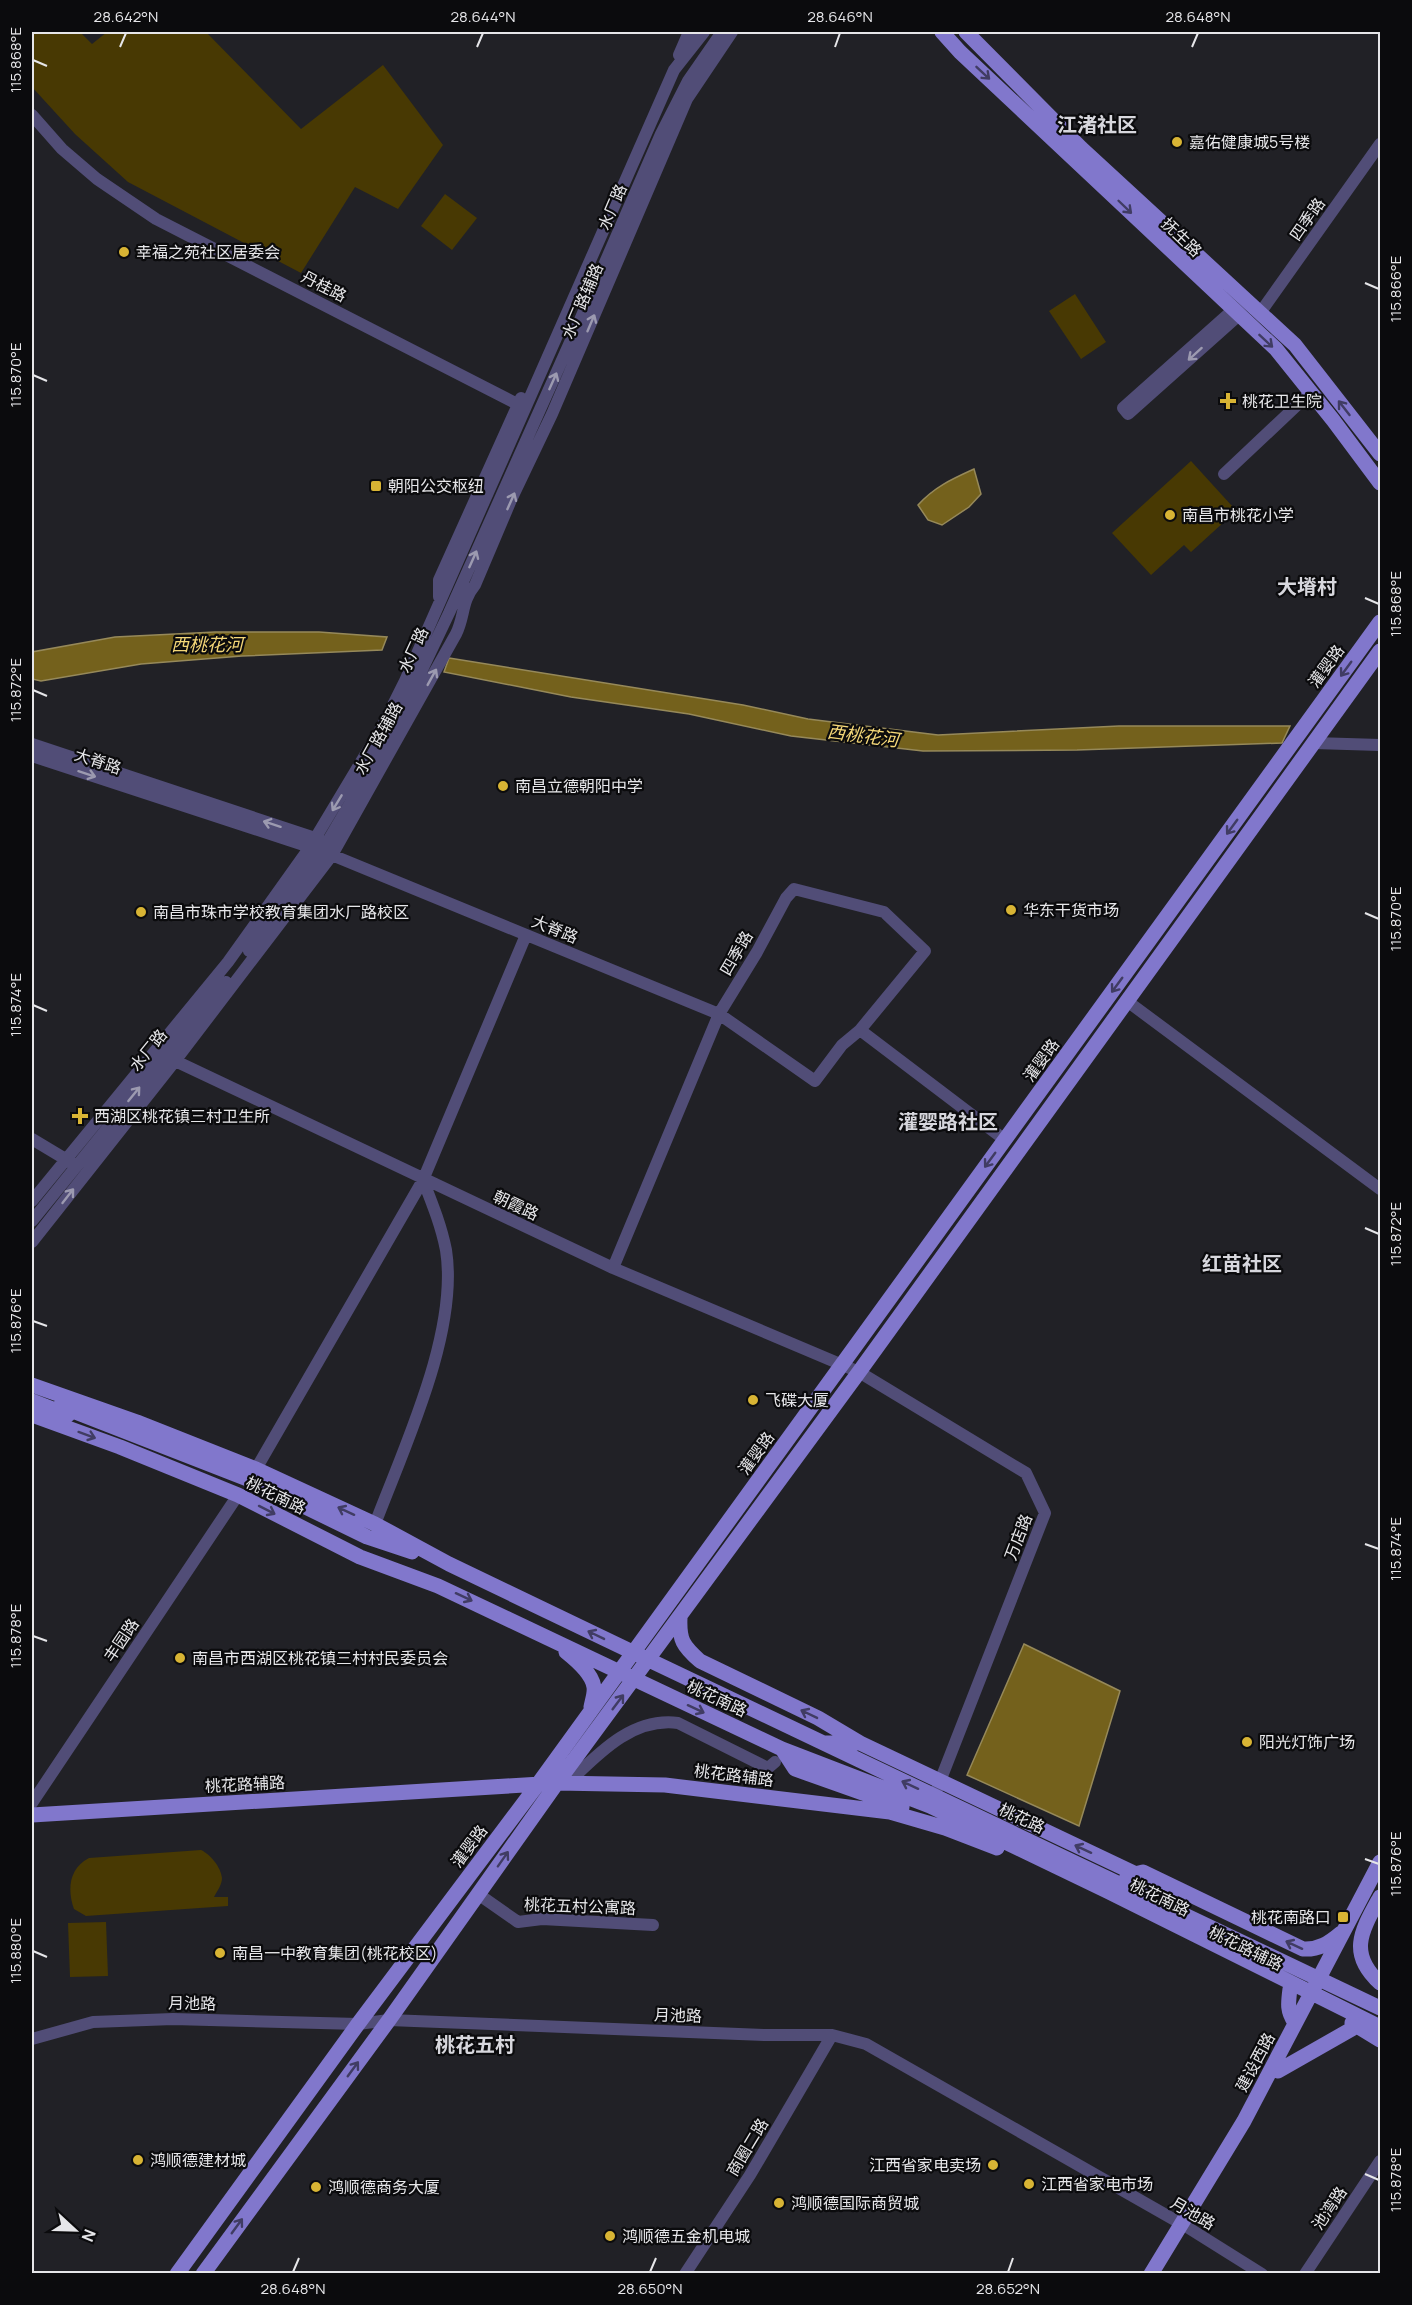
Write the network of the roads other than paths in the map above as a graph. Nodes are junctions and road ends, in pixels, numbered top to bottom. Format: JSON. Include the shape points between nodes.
{"nodes":[{"id":1,"x":689,"y":32,"type":"edge"},
{"id":2,"x":704,"y":32,"type":"edge"},
{"id":3,"x":722,"y":32,"type":"edge"},
{"id":4,"x":732,"y":32,"type":"edge"},
{"id":5,"x":942,"y":32,"type":"edge"},
{"id":6,"x":966,"y":32,"type":"edge"},
{"id":7,"x":32,"y":115,"type":"edge"},
{"id":8,"x":1380,"y":144,"type":"edge"},
{"id":9,"x":584,"y":273,"type":"junction"},
{"id":10,"x":1236,"y":312,"type":"junction"},
{"id":11,"x":1260,"y":313,"type":"junction"},
{"id":12,"x":1311,"y":392,"type":"junction"},
{"id":13,"x":521,"y":406,"type":"junction"},
{"id":14,"x":1380,"y":454,"type":"edge"},
{"id":15,"x":1224,"y":474,"type":"dead end"},
{"id":16,"x":1380,"y":483,"type":"edge"},
{"id":17,"x":1380,"y":622,"type":"edge"},
{"id":18,"x":1380,"y":651,"type":"edge"},
{"id":19,"x":1314,"y":743,"type":"junction"},
{"id":20,"x":32,"y":744,"type":"edge"},
{"id":21,"x":1380,"y":745,"type":"edge"},
{"id":22,"x":32,"y":756,"type":"edge"},
{"id":23,"x":322,"y":847,"type":"junction"},
{"id":24,"x":526,"y":935,"type":"junction"},
{"id":25,"x":1127,"y":1001,"type":"junction"},
{"id":26,"x":719,"y":1014,"type":"junction"},
{"id":27,"x":860,"y":1030,"type":"junction"},
{"id":28,"x":165,"y":1056,"type":"junction"},
{"id":29,"x":32,"y":1139,"type":"edge"},
{"id":30,"x":1005,"y":1140,"type":"junction"},
{"id":31,"x":69,"y":1161,"type":"junction"},
{"id":32,"x":423,"y":1180,"type":"junction"},
{"id":33,"x":1380,"y":1189,"type":"edge"},
{"id":34,"x":32,"y":1194,"type":"edge"},
{"id":35,"x":32,"y":1202,"type":"edge"},
{"id":36,"x":32,"y":1221,"type":"edge"},
{"id":37,"x":32,"y":1242,"type":"edge"},
{"id":38,"x":614,"y":1268,"type":"junction"},
{"id":39,"x":842,"y":1365,"type":"junction"},
{"id":40,"x":859,"y":1372,"type":"junction"},
{"id":41,"x":32,"y":1385,"type":"edge"},
{"id":42,"x":32,"y":1395,"type":"edge"},
{"id":43,"x":32,"y":1401,"type":"edge"},
{"id":44,"x":32,"y":1415,"type":"edge"},
{"id":45,"x":256,"y":1469,"type":"junction"},
{"id":46,"x":238,"y":1495,"type":"junction"},
{"id":47,"x":369,"y":1534,"type":"junction"},
{"id":48,"x":438,"y":1586,"type":"junction"},
{"id":49,"x":680,"y":1617,"type":"junction"},
{"id":50,"x":547,"y":1637,"type":"junction"},
{"id":51,"x":633,"y":1653,"type":"junction"},
{"id":52,"x":649,"y":1660,"type":"junction"},
{"id":53,"x":619,"y":1672,"type":"junction"},
{"id":54,"x":634,"y":1679,"type":"junction"},
{"id":55,"x":589,"y":1713,"type":"junction"},
{"id":56,"x":822,"y":1743,"type":"junction"},
{"id":57,"x":860,"y":1743,"type":"junction"},
{"id":58,"x":778,"y":1755,"type":"junction"},
{"id":59,"x":940,"y":1781,"type":"junction"},
{"id":60,"x":562,"y":1783,"type":"junction"},
{"id":61,"x":538,"y":1784,"type":"junction"},
{"id":62,"x":838,"y":1785,"type":"junction"},
{"id":63,"x":934,"y":1796,"type":"junction"},
{"id":64,"x":32,"y":1803,"type":"edge"},
{"id":65,"x":831,"y":1805,"type":"junction"},
{"id":66,"x":32,"y":1815,"type":"edge"},
{"id":67,"x":1380,"y":1862,"type":"edge"},
{"id":68,"x":1136,"y":1874,"type":"junction"},
{"id":69,"x":1380,"y":1877,"type":"edge"},
{"id":70,"x":1109,"y":1886,"type":"junction"},
{"id":71,"x":478,"y":1894,"type":"junction"},
{"id":72,"x":1380,"y":1897,"type":"edge"},
{"id":73,"x":653,"y":1925,"type":"dead end"},
{"id":74,"x":1345,"y":1929,"type":"junction"},
{"id":75,"x":1380,"y":1983,"type":"edge"},
{"id":76,"x":1290,"y":1989,"type":"junction"},
{"id":77,"x":1316,"y":1991,"type":"junction"},
{"id":78,"x":1380,"y":2008,"type":"edge"},
{"id":79,"x":389,"y":2020,"type":"junction"},
{"id":80,"x":1295,"y":2023,"type":"junction"},
{"id":81,"x":358,"y":2024,"type":"junction"},
{"id":82,"x":1357,"y":2026,"type":"junction"},
{"id":83,"x":1380,"y":2027,"type":"edge"},
{"id":84,"x":832,"y":2035,"type":"junction"},
{"id":85,"x":32,"y":2038,"type":"edge"},
{"id":86,"x":1380,"y":2040,"type":"edge"},
{"id":87,"x":1278,"y":2071,"type":"junction"},
{"id":88,"x":1380,"y":2162,"type":"edge"},
{"id":89,"x":1184,"y":2226,"type":"junction"},
{"id":90,"x":177,"y":2274,"type":"edge"},
{"id":91,"x":203,"y":2274,"type":"edge"},
{"id":92,"x":686,"y":2274,"type":"edge"},
{"id":93,"x":1150,"y":2274,"type":"edge"},
{"id":94,"x":1159,"y":2274,"type":"edge"},
{"id":95,"x":1262,"y":2274,"type":"edge"},
{"id":96,"x":1305,"y":2274,"type":"edge"}],
"edges":[{"from":1,"to":9,"type":"street","name":"水厂路辅路"},
{"from":2,"to":9,"type":"street","name":"水厂路","via":[[674,70]]},
{"from":23,"to":3,"type":"street","name":"水厂路","one_way":true,"via":[[393,731],[661,134],[688,81]]},
{"from":23,"to":4,"type":"street","name":"水厂路辅路","one_way":true,"via":[[456,634],[467,596],[552,414],[687,99]]},
{"from":5,"to":10,"type":"main road","name":"抚生路","one_way":true},
{"from":6,"to":11,"type":"main road","name":"抚生路","via":[[1081,148]]},
{"from":7,"to":13,"type":"street","name":"丹桂路","via":[[62,149],[156,219]]},
{"from":8,"to":11,"type":"street","name":"四季路"},
{"from":9,"to":13,"type":"street","name":"水厂路"},
{"from":10,"to":10,"type":"street","one_way":true,"via":[[1128,414],[1123,408]]},
{"from":10,"to":12,"type":"main road","name":"抚生路","one_way":true,"via":[[1276,350]]},
{"from":14,"to":11,"type":"main road","name":"抚生路","one_way":true,"via":[[1295,345]]},
{"from":12,"to":15,"type":"street"},
{"from":12,"to":16,"type":"main road","name":"抚生路"},
{"from":13,"to":23,"type":"street","name":"水厂路","one_way":true,"via":[[440,602]]},
{"from":17,"to":30,"type":"main road","name":"灌婴路","one_way":true},
{"from":18,"to":19,"type":"main road"},
{"from":19,"to":21,"type":"street"},
{"from":19,"to":25,"type":"main road"},
{"from":23,"to":20,"type":"street","name":"大脊路","one_way":true},
{"from":22,"to":23,"type":"street","name":"大脊路","one_way":true},
{"from":23,"to":24,"type":"street","name":"大脊路"},
{"from":23,"to":28,"type":"street","name":"水厂路","via":[[238,967]]},
{"from":23,"to":31,"type":"street","name":"水厂路辅路","via":[[282,877]]},
{"from":24,"to":26,"type":"street","name":"大脊路"},
{"from":24,"to":32,"type":"street"},
{"from":25,"to":33,"type":"street"},
{"from":25,"to":40,"type":"main road"},
{"from":26,"to":27,"type":"street","name":"大脊路","via":[[815,1081],[842,1045]]},
{"from":26,"to":27,"type":"street","name":"四季路","via":[[794,890],[884,912],[925,951]]},
{"from":26,"to":38,"type":"street","name":"四季路"},
{"from":27,"to":30,"type":"street"},
{"from":28,"to":31,"type":"street","name":"水厂路"},
{"from":28,"to":32,"type":"street","name":"朝霞路"},
{"from":37,"to":28,"type":"street","one_way":true},
{"from":29,"to":31,"type":"street"},
{"from":30,"to":39,"type":"main road","name":"灌婴路","one_way":true},
{"from":31,"to":34,"type":"street","name":"水厂路辅路"},
{"from":31,"to":35,"type":"street","name":"水厂路"},
{"from":31,"to":36,"type":"street","name":"水厂路"},
{"from":32,"to":38,"type":"street","name":"朝霞路"},
{"from":32,"to":45,"type":"street"},
{"from":32,"to":47,"type":"street","via":[[439,1219],[446,1251],[445,1313],[412,1431]]},
{"from":38,"to":39,"type":"street","name":"朝霞路"},
{"from":39,"to":40,"type":"street","name":"朝霞路"},
{"from":39,"to":51,"type":"main road","name":"灌婴路"},
{"from":40,"to":49,"type":"main road"},
{"from":40,"to":59,"type":"street","name":"万店路","via":[[1026,1473],[1045,1513]]},
{"from":41,"to":45,"type":"main road","name":"桃花南路"},
{"from":42,"to":47,"type":"main road","via":[[250,1480]]},
{"from":43,"to":47,"type":"main road"},
{"from":44,"to":46,"type":"main road","name":"桃花南路","one_way":true},
{"from":47,"to":45,"type":"main road","name":"桃花南路","one_way":true},
{"from":46,"to":48,"type":"main road","name":"桃花南路","one_way":true,"via":[[360,1557]]},
{"from":46,"to":64,"type":"street","name":"丰园路"},
{"from":47,"to":48,"type":"main road"},
{"from":51,"to":47,"type":"main road","one_way":true,"via":[[449,1564]]},
{"from":48,"to":50,"type":"main road","name":"桃花南路","one_way":true},
{"from":49,"to":52,"type":"main road"},
{"from":57,"to":49,"type":"main road","one_way":true,"via":[[818,1718],[700,1661],[680,1637]]},
{"from":50,"to":53,"type":"main road","name":"桃花南路"},
{"from":50,"to":55,"type":"main road","via":[[579,1664],[592,1681]]},
{"from":51,"to":52,"type":"main road"},
{"from":51,"to":53,"type":"main road","name":"灌婴路"},
{"from":52,"to":54,"type":"main road"},
{"from":52,"to":56,"type":"main road","name":"桃花路"},
{"from":53,"to":54,"type":"main road","name":"桃花南路"},
{"from":53,"to":55,"type":"main road","name":"灌婴路"},
{"from":54,"to":58,"type":"main road","name":"桃花南路","one_way":true},
{"from":60,"to":54,"type":"main road","one_way":true},
{"from":55,"to":61,"type":"main road","name":"灌婴路"},
{"from":56,"to":57,"type":"main road"},
{"from":63,"to":56,"type":"main road","name":"桃花路","one_way":true},
{"from":57,"to":59,"type":"main road"},
{"from":58,"to":60,"type":"street","via":[[768,1768],[678,1723],[663,1721],[631,1731]]},
{"from":58,"to":62,"type":"main road","via":[[795,1769]]},
{"from":58,"to":70,"type":"main road","name":"桃花南路","via":[[930,1806]]},
{"from":59,"to":63,"type":"street","name":"万店路"},
{"from":68,"to":59,"type":"main road","one_way":true},
{"from":60,"to":61,"type":"main road","name":"桃花路辅路"},
{"from":60,"to":65,"type":"main road","name":"桃花路辅路","via":[[665,1785]]},
{"from":71,"to":60,"type":"main road","one_way":true},
{"from":61,"to":66,"type":"main road","name":"桃花路辅路"},
{"from":61,"to":81,"type":"main road","name":"灌婴路"},
{"from":62,"to":65,"type":"street"},
{"from":62,"to":70,"type":"main road"},
{"from":63,"to":70,"type":"main road","name":"桃花路"},
{"from":65,"to":76,"type":"main road","name":"桃花路辅路","via":[[890,1812],[945,1828]]},
{"from":67,"to":74,"type":"main road","name":"建设西路"},
{"from":68,"to":70,"type":"main road"},
{"from":74,"to":68,"type":"main road","one_way":true,"via":[[1328,1944],[1303,1949],[1143,1872]]},
{"from":69,"to":77,"type":"main road","name":"建设西路"},
{"from":70,"to":77,"type":"main road","name":"桃花路"},
{"from":71,"to":73,"type":"street","name":"桃花五村公寓路","via":[[519,1922],[542,1919]]},
{"from":71,"to":79,"type":"main road"},
{"from":72,"to":75,"type":"main road","via":[[1360,1944],[1361,1957]]},
{"from":74,"to":77,"type":"main road","name":"建设西路"},
{"from":76,"to":77,"type":"main road","name":"桃花路辅路"},
{"from":76,"to":80,"type":"main road","via":[[1288,2013]]},
{"from":77,"to":78,"type":"main road","name":"桃花路"},
{"from":77,"to":80,"type":"main road","name":"建设西路"},
{"from":77,"to":82,"type":"main road","name":"桃花路辅路"},
{"from":77,"to":83,"type":"main road"},
{"from":77,"to":87,"type":"main road","name":"建设西路"},
{"from":79,"to":81,"type":"street","name":"月池路"},
{"from":79,"to":84,"type":"street","name":"月池路"},
{"from":91,"to":79,"type":"main road","one_way":true},
{"from":80,"to":89,"type":"main road","name":"建设西路"},
{"from":81,"to":85,"type":"street","name":"月池路","via":[[173,2019],[93,2022]]},
{"from":81,"to":90,"type":"main road","name":"灌婴路"},
{"from":82,"to":86,"type":"main road","name":"桃花路辅路"},
{"from":82,"to":87,"type":"main road"},
{"from":84,"to":89,"type":"street","name":"月池路","via":[[866,2044]]},
{"from":84,"to":92,"type":"street","name":"商圈二路","via":[[750,2175]]},
{"from":87,"to":89,"type":"main road","name":"建设西路","via":[[1250,2125]]},
{"from":88,"to":96,"type":"street","name":"池湾路"},
{"from":89,"to":93,"type":"main road","name":"建设西路"},
{"from":89,"to":94,"type":"main road","name":"建设西路"},
{"from":89,"to":95,"type":"street","name":"月池路"}]}
